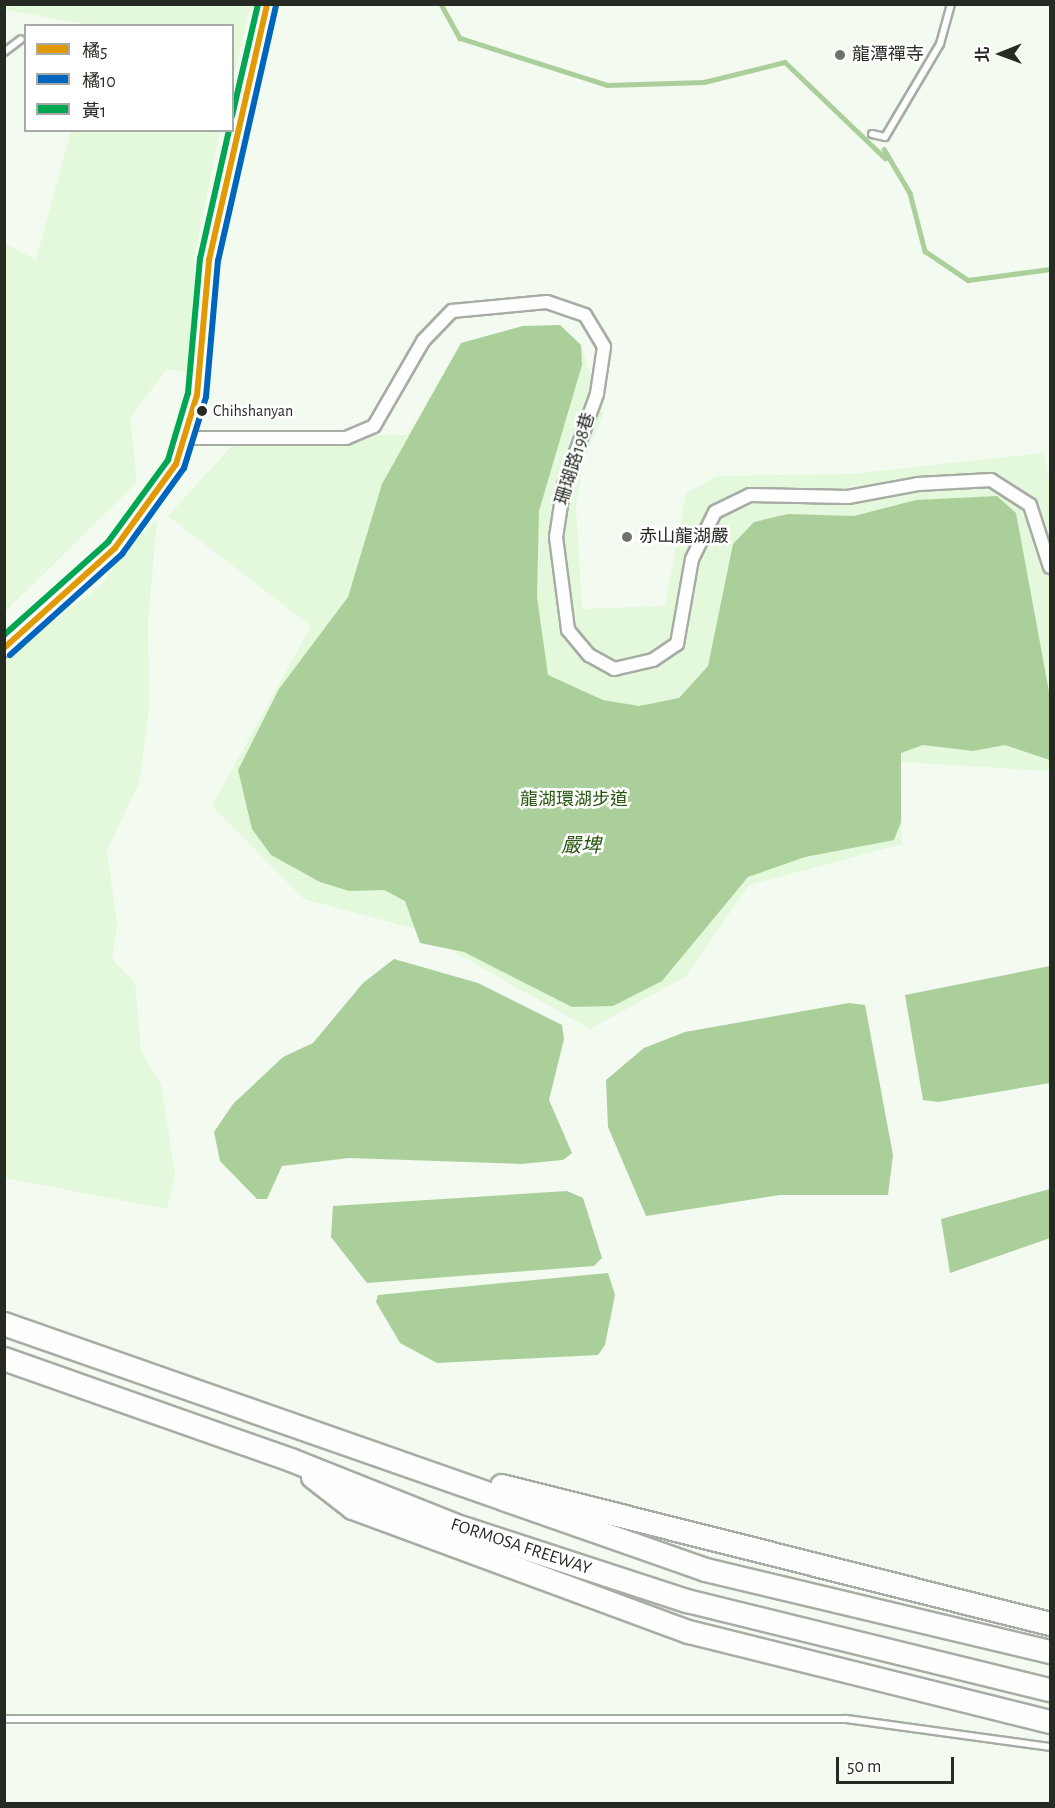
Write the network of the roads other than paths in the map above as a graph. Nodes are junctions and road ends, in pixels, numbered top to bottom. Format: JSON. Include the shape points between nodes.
{"nodes":[{"id":1,"x":267,"y":4,"type":"edge"},
{"id":2,"x":951,"y":4,"type":"edge"},
{"id":3,"x":21,"y":39,"type":"dead end"},
{"id":4,"x":4,"y":52,"type":"edge"},
{"id":5,"x":872,"y":134,"type":"dead end"},
{"id":6,"x":185,"y":438,"type":"junction"},
{"id":7,"x":1050,"y":567,"type":"edge"},
{"id":8,"x":4,"y":648,"type":"edge"},
{"id":9,"x":4,"y":1324,"type":"edge"},
{"id":10,"x":4,"y":1359,"type":"edge"},
{"id":11,"x":367,"y":1451,"type":"junction"},
{"id":12,"x":291,"y":1460,"type":"junction"},
{"id":13,"x":1050,"y":1624,"type":"edge"},
{"id":14,"x":1050,"y":1652,"type":"edge"},
{"id":15,"x":1050,"y":1690,"type":"edge"},
{"id":16,"x":4,"y":1719,"type":"edge"},
{"id":17,"x":1050,"y":1722,"type":"edge"},
{"id":18,"x":1050,"y":1747,"type":"edge"}],
"edges":[{"from":1,"to":6,"type":"street","via":[[209,260],[196,395]]},
{"from":2,"to":5,"type":"lane","via":[[940,44],[885,137]]},
{"from":3,"to":4,"type":"lane"},
{"from":6,"to":7,"type":"street","name":"珊瑚路198巷","via":[[346,438],[374,426],[423,340],[452,311],[547,302],[585,315],[604,347],[597,394],[564,485],[556,537],[568,630],[589,655],[614,669],[653,660],[677,644],[692,559],[715,512],[750,495],[848,497],[918,484],[991,480],[1030,505]]},
{"from":6,"to":8,"type":"street","via":[[166,482],[115,548]]},
{"from":9,"to":11,"type":"highway","name":"FORMOSA FREEWAY"},
{"from":10,"to":12,"type":"highway","name":"FORMOSA FREEWAY"},
{"from":11,"to":13,"type":"highway","via":[[656,1529]]},
{"from":11,"to":14,"type":"highway","name":"FORMOSA FREEWAY","via":[[706,1570]]},
{"from":12,"to":15,"type":"highway","name":"FORMOSA FREEWAY","via":[[454,1525],[687,1601]]},
{"from":12,"to":17,"type":"highway","via":[[353,1508],[689,1632]]},
{"from":16,"to":18,"type":"lane","via":[[846,1719]]}]}
